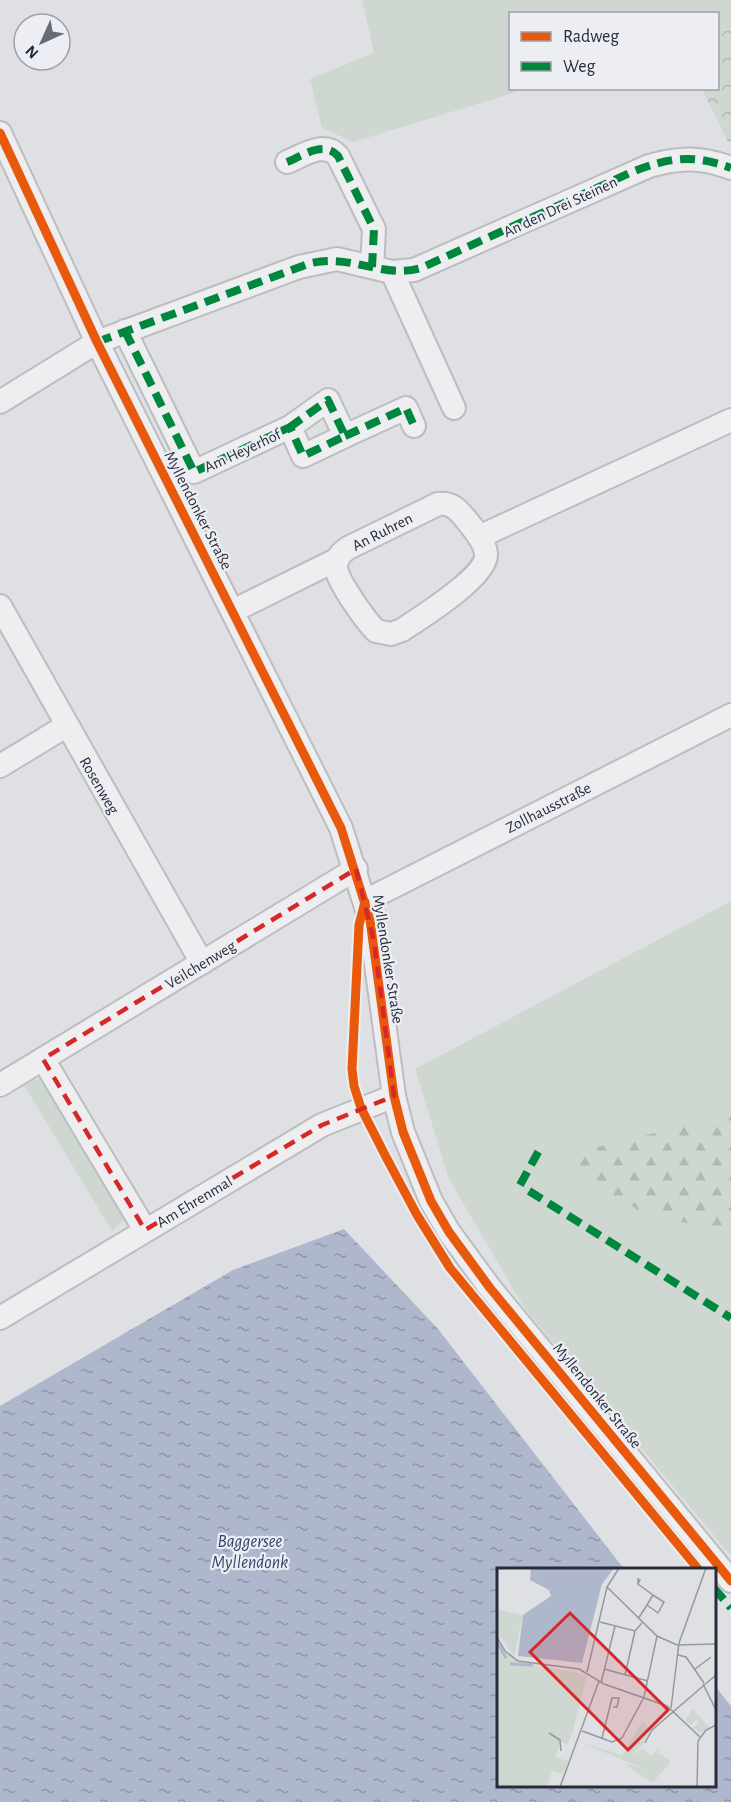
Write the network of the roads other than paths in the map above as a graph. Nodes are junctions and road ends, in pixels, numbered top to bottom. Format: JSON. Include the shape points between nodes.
{"nodes":[{"id":1,"x":0,"y":134,"type":"edge"},
{"id":2,"x":287,"y":162,"type":"dead end"},
{"id":3,"x":731,"y":168,"type":"edge"},
{"id":4,"x":382,"y":269,"type":"junction"},
{"id":5,"x":125,"y":331,"type":"junction"},
{"id":6,"x":97,"y":342,"type":"junction"},
{"id":7,"x":0,"y":402,"type":"edge"},
{"id":8,"x":454,"y":408,"type":"dead end"},
{"id":9,"x":731,"y":420,"type":"edge"},
{"id":10,"x":414,"y":426,"type":"dead end"},
{"id":11,"x":290,"y":427,"type":"junction"},
{"id":12,"x":345,"y":436,"type":"junction"},
{"id":13,"x":479,"y":537,"type":"junction"},
{"id":14,"x":338,"y":559,"type":"junction"},
{"id":15,"x":0,"y":606,"type":"edge"},
{"id":16,"x":233,"y":610,"type":"junction"},
{"id":17,"x":731,"y":715,"type":"edge"},
{"id":18,"x":66,"y":726,"type":"junction"},
{"id":19,"x":0,"y":766,"type":"edge"},
{"id":20,"x":356,"y":869,"type":"junction"},
{"id":21,"x":365,"y":901,"type":"junction"},
{"id":22,"x":202,"y":963,"type":"junction"},
{"id":23,"x":43,"y":1059,"type":"junction"},
{"id":24,"x":0,"y":1085,"type":"edge"},
{"id":25,"x":394,"y":1096,"type":"junction"},
{"id":26,"x":145,"y":1230,"type":"junction"},
{"id":27,"x":0,"y":1318,"type":"edge"},
{"id":28,"x":731,"y":1581,"type":"edge"}],
"edges":[{"from":1,"to":6,"type":"street","name":"Myllendonker Straße"},
{"from":2,"to":4,"type":"street","via":[[321,148],[338,156],[374,229]]},
{"from":3,"to":4,"type":"street","name":"An den Drei Steinen","via":[[695,158],[650,166],[421,268]]},
{"from":4,"to":5,"type":"street","name":"An den Drei Steinen","via":[[337,260],[311,263]]},
{"from":4,"to":8,"type":"street"},
{"from":5,"to":6,"type":"street","name":"An den Drei Steinen"},
{"from":5,"to":11,"type":"street","name":"Am Heyerhof","via":[[194,472]]},
{"from":6,"to":7,"type":"street","name":"An den Drei Steinen"},
{"from":6,"to":16,"type":"street","name":"Myllendonker Straße"},
{"from":9,"to":13,"type":"street"},
{"from":10,"to":12,"type":"street","name":"Am Heyerhof","via":[[406,408]]},
{"from":11,"to":12,"type":"street","name":"Am Heyerhof","via":[[303,456]]},
{"from":11,"to":12,"type":"street","name":"Am Heyerhof","via":[[328,400]]},
{"from":13,"to":14,"type":"street","name":"An Ruhren","via":[[453,506],[438,504],[348,548]]},
{"from":13,"to":14,"type":"street","name":"An Ruhren","via":[[486,557],[477,572],[407,627],[392,634],[376,631],[368,622],[340,580]]},
{"from":14,"to":16,"type":"street"},
{"from":15,"to":18,"type":"street","name":"Rosenweg"},
{"from":16,"to":20,"type":"street","name":"Myllendonker Straße","via":[[332,806]]},
{"from":17,"to":21,"type":"street","name":"Zollhausstraße"},
{"from":18,"to":19,"type":"street"},
{"from":18,"to":22,"type":"street","name":"Rosenweg"},
{"from":20,"to":21,"type":"street","name":"Myllendonker Straße"},
{"from":20,"to":22,"type":"street","name":"Veilchenweg"},
{"from":21,"to":25,"type":"street","name":"Myllendonker Straße","via":[[374,941]]},
{"from":22,"to":23,"type":"street","name":"Veilchenweg"},
{"from":23,"to":24,"type":"street","name":"Veilchenweg"},
{"from":23,"to":26,"type":"street"},
{"from":25,"to":26,"type":"street","name":"Am Ehrenmal","via":[[322,1125]]},
{"from":25,"to":28,"type":"street","name":"Myllendonker Straße","via":[[431,1202],[467,1258]]},
{"from":26,"to":27,"type":"street","name":"Am Ehrenmal"}]}
